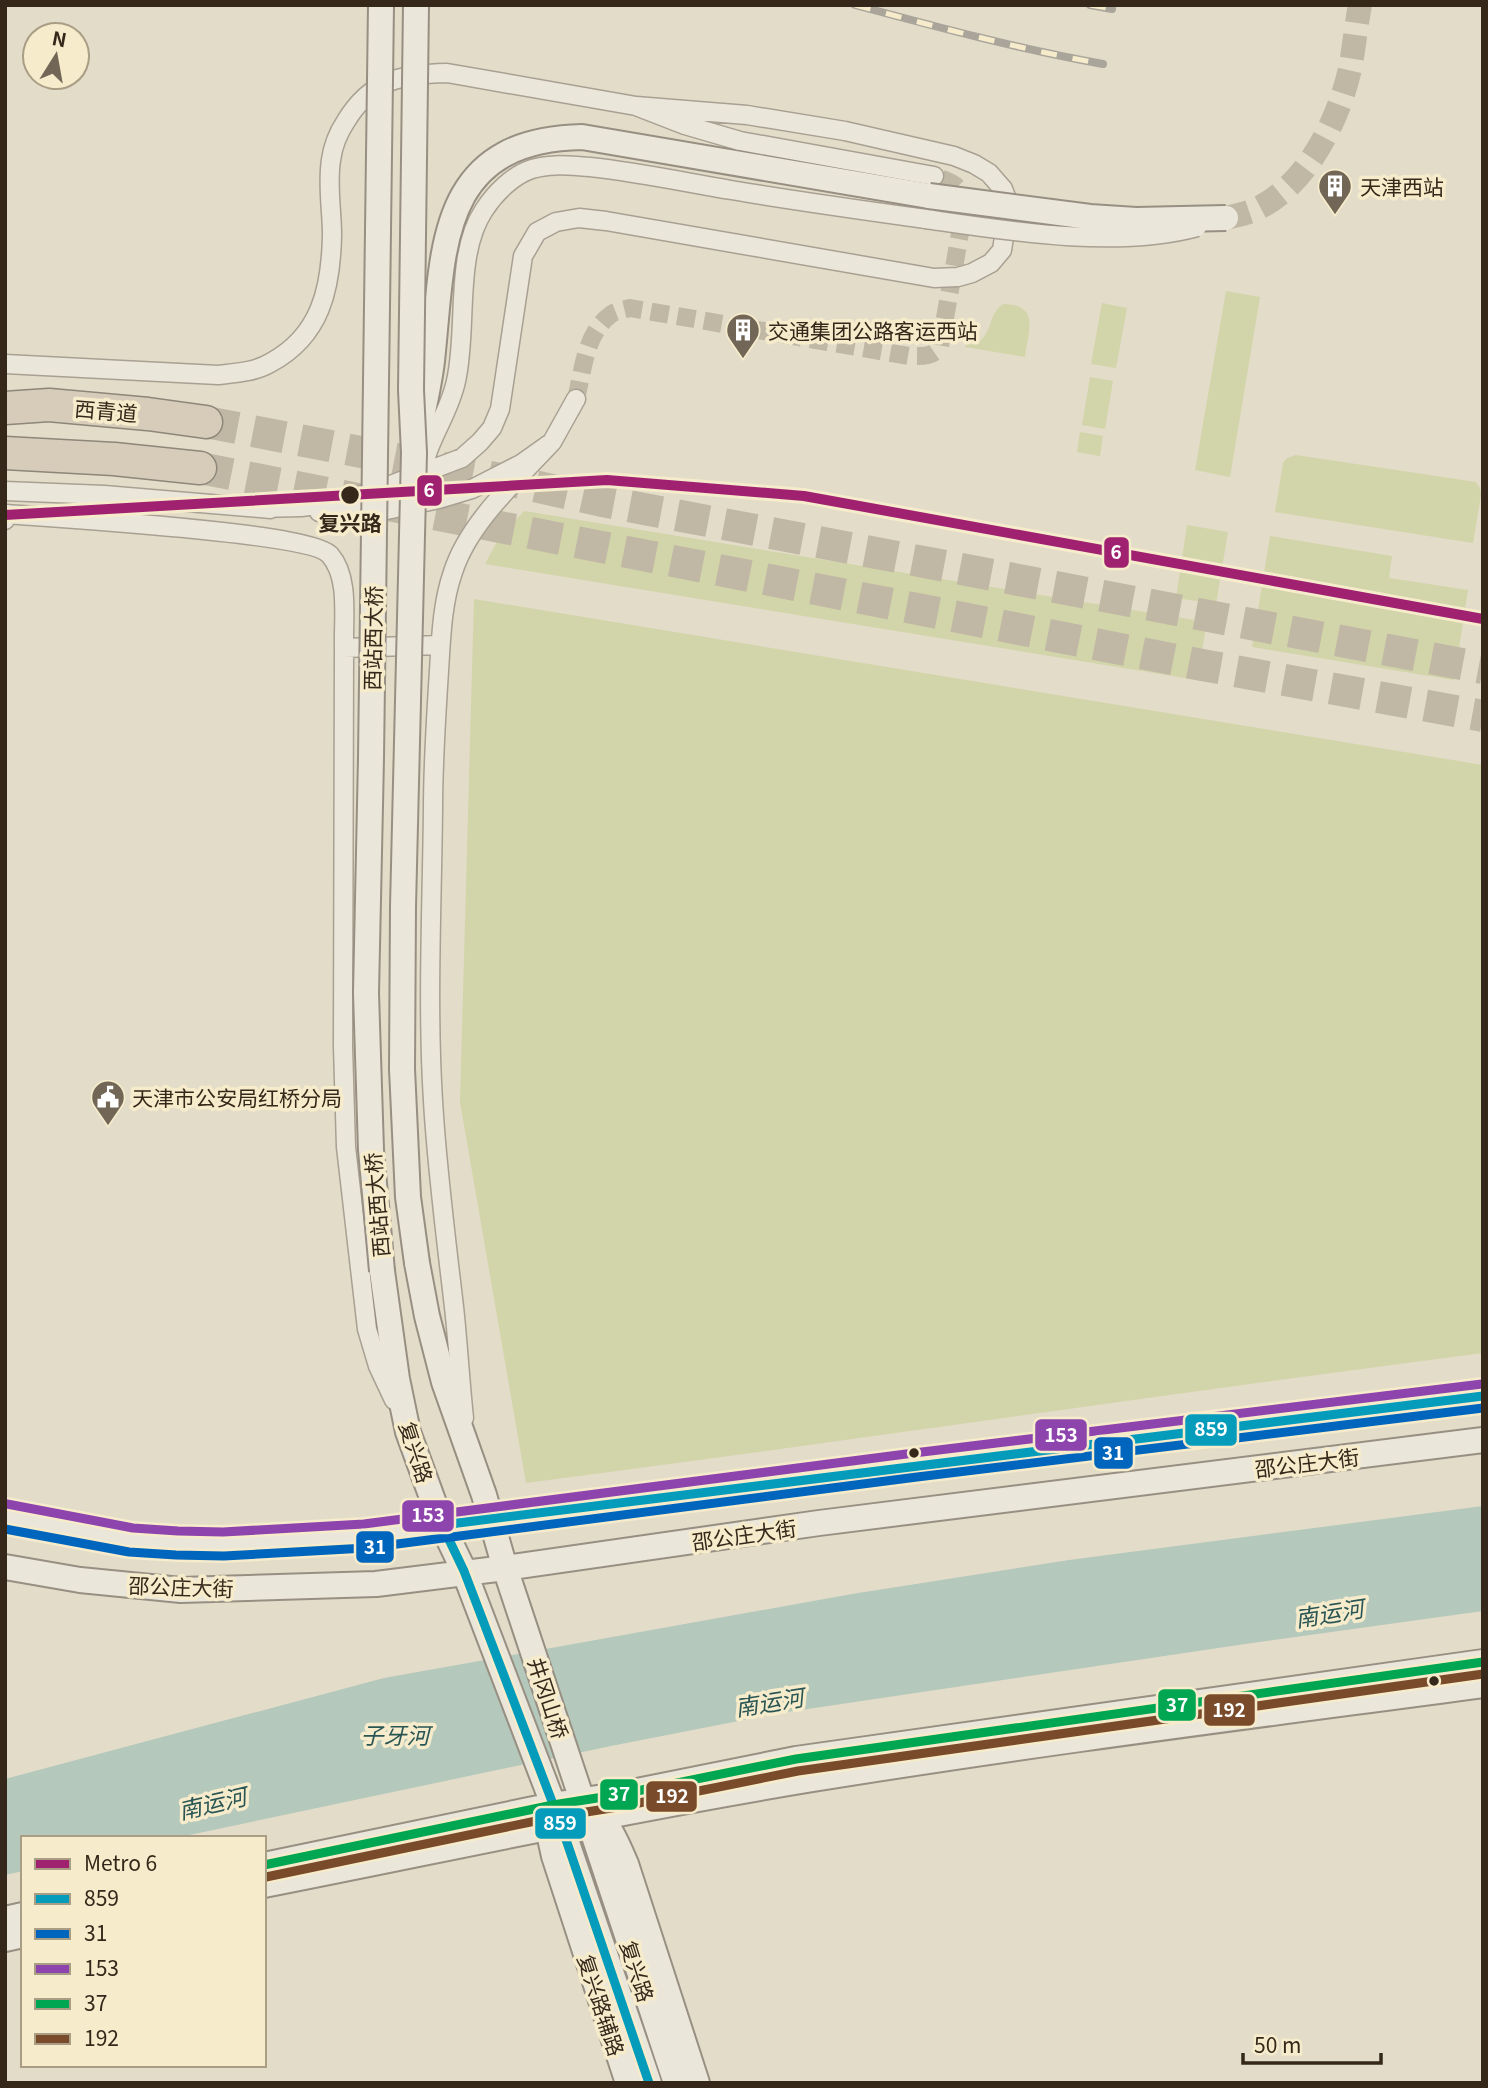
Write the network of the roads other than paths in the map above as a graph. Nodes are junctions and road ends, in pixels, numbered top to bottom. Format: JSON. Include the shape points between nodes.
{"nodes":[{"id":1,"x":380,"y":5,"type":"edge"},
{"id":2,"x":416,"y":5,"type":"edge"},
{"id":3,"x":636,"y":106,"type":"junction"},
{"id":4,"x":934,"y":176,"type":"tunnel mouth"},
{"id":5,"x":1226,"y":218,"type":"joint"},
{"id":6,"x":5,"y":364,"type":"edge"},
{"id":7,"x":5,"y":395,"type":"edge"},
{"id":8,"x":576,"y":399,"type":"tunnel mouth"},
{"id":9,"x":49,"y":405,"type":"junction"},
{"id":10,"x":5,"y":408,"type":"edge"},
{"id":11,"x":206,"y":422,"type":"tunnel mouth"},
{"id":12,"x":552,"y":442,"type":"junction"},
{"id":13,"x":5,"y":453,"type":"edge"},
{"id":14,"x":418,"y":462,"type":"junction"},
{"id":15,"x":200,"y":468,"type":"tunnel mouth"},
{"id":16,"x":5,"y":491,"type":"edge"},
{"id":17,"x":420,"y":503,"type":"junction"},
{"id":18,"x":259,"y":508,"type":"junction"},
{"id":19,"x":6,"y":517,"type":"edge"},
{"id":20,"x":440,"y":645,"type":"junction"},
{"id":21,"x":344,"y":648,"type":"junction"},
{"id":22,"x":382,"y":1270,"type":"joint"},
{"id":23,"x":1483,"y":1396,"type":"edge"},
{"id":24,"x":408,"y":1432,"type":"junction"},
{"id":25,"x":1483,"y":1440,"type":"edge"},
{"id":26,"x":466,"y":1446,"type":"junction"},
{"id":27,"x":5,"y":1517,"type":"edge"},
{"id":28,"x":492,"y":1520,"type":"junction"},
{"id":29,"x":442,"y":1525,"type":"junction"},
{"id":30,"x":5,"y":1567,"type":"edge"},
{"id":31,"x":505,"y":1568,"type":"junction"},
{"id":32,"x":464,"y":1572,"type":"junction"},
{"id":33,"x":483,"y":1625,"type":"joint"},
{"id":34,"x":1483,"y":1662,"type":"edge"},
{"id":35,"x":1483,"y":1685,"type":"edge"},
{"id":36,"x":587,"y":1804,"type":"junction"},
{"id":37,"x":552,"y":1811,"type":"junction"},
{"id":38,"x":266,"y":1865,"type":"edge"},
{"id":39,"x":266,"y":1884,"type":"edge"},
{"id":40,"x":628,"y":2083,"type":"edge"},
{"id":41,"x":649,"y":2083,"type":"edge"},
{"id":42,"x":676,"y":2083,"type":"edge"},
{"id":43,"x":697,"y":2083,"type":"edge"}],
"edges":[{"from":1,"to":22,"type":"street","name":"西站西大桥","bridge":true,"via":[[366,993],[370,1150]]},
{"from":2,"to":14,"type":"street","name":"西站西大桥","bridge":true,"via":[[411,390]]},
{"from":3,"to":4,"type":"street","via":[[740,141]]},
{"from":3,"to":6,"type":"street","via":[[447,74],[400,78],[358,101],[334,144],[326,297],[314,323],[295,346],[269,364],[218,375]]},
{"from":3,"to":14,"type":"street","via":[[720,112],[845,131],[964,160],[989,173],[1003,189],[1009,205],[1002,250],[991,263],[972,273],[934,278],[606,221],[579,218],[556,222],[537,232],[523,256],[504,392],[492,428],[462,458]]},
{"from":5,"to":14,"type":"street","bridge":true,"via":[[1151,235],[1055,234],[956,224],[614,170],[558,165],[531,169],[510,181],[484,210],[475,228],[468,255],[457,380],[451,401]]},
{"from":5,"to":14,"type":"street","bridge":true,"via":[[1090,217],[929,196],[582,136],[527,144],[486,167],[470,184],[453,216],[440,275]]},
{"from":7,"to":9,"type":"highway"},
{"from":8,"to":12,"type":"street"},
{"from":9,"to":10,"type":"highway","name":"西青道"},
{"from":9,"to":11,"type":"highway","name":"西青道"},
{"from":12,"to":17,"type":"street","via":[[472,489]]},
{"from":12,"to":20,"type":"street","via":[[498,500],[462,551],[447,593]]},
{"from":13,"to":15,"type":"highway"},
{"from":14,"to":17,"type":"street"},
{"from":14,"to":18,"type":"street","via":[[367,494],[302,507]]},
{"from":14,"to":26,"type":"street","name":"西站西大桥","bridge":true,"via":[[404,880],[402,1069],[408,1197],[427,1316]]},
{"from":16,"to":18,"type":"street"},
{"from":17,"to":18,"type":"street","via":[[372,513]]},
{"from":19,"to":21,"type":"street","via":[[230,533],[318,547],[327,551],[340,570]]},
{"from":20,"to":21,"type":"street"},
{"from":20,"to":26,"type":"street","via":[[433,749],[433,1097]]},
{"from":21,"to":24,"type":"street","via":[[345,1147],[367,1329]]},
{"from":22,"to":24,"type":"street","name":"复兴路"},
{"from":23,"to":28,"type":"street","name":"邵公庄大街"},
{"from":24,"to":29,"type":"street","name":"复兴路"},
{"from":25,"to":31,"type":"street","name":"邵公庄大街","via":[[820,1523]]},
{"from":26,"to":28,"type":"street"},
{"from":27,"to":29,"type":"street","name":"邵公庄大街","via":[[131,1540],[212,1544],[365,1536]]},
{"from":28,"to":29,"type":"street","name":"邵公庄大街"},
{"from":28,"to":31,"type":"street"},
{"from":29,"to":32,"type":"street","name":"复兴路"},
{"from":30,"to":32,"type":"street","name":"邵公庄大街","via":[[181,1590],[376,1584]]},
{"from":31,"to":32,"type":"street","name":"邵公庄大街"},
{"from":31,"to":36,"type":"street","name":"井冈山桥"},
{"from":32,"to":33,"type":"street","name":"复兴路"},
{"from":33,"to":37,"type":"street","name":"井冈山桥"},
{"from":34,"to":36,"type":"street","via":[[809,1757]]},
{"from":35,"to":36,"type":"street","via":[[1167,1727],[694,1800]]},
{"from":36,"to":37,"type":"street"},
{"from":36,"to":42,"type":"street","name":"复兴路"},
{"from":36,"to":43,"type":"street","via":[[617,1843],[626,1864]]},
{"from":37,"to":38,"type":"street"},
{"from":37,"to":39,"type":"street"},
{"from":37,"to":40,"type":"street","name":"复兴路辅路","via":[[561,1881]]},
{"from":37,"to":41,"type":"street","name":"复兴路"}]}
